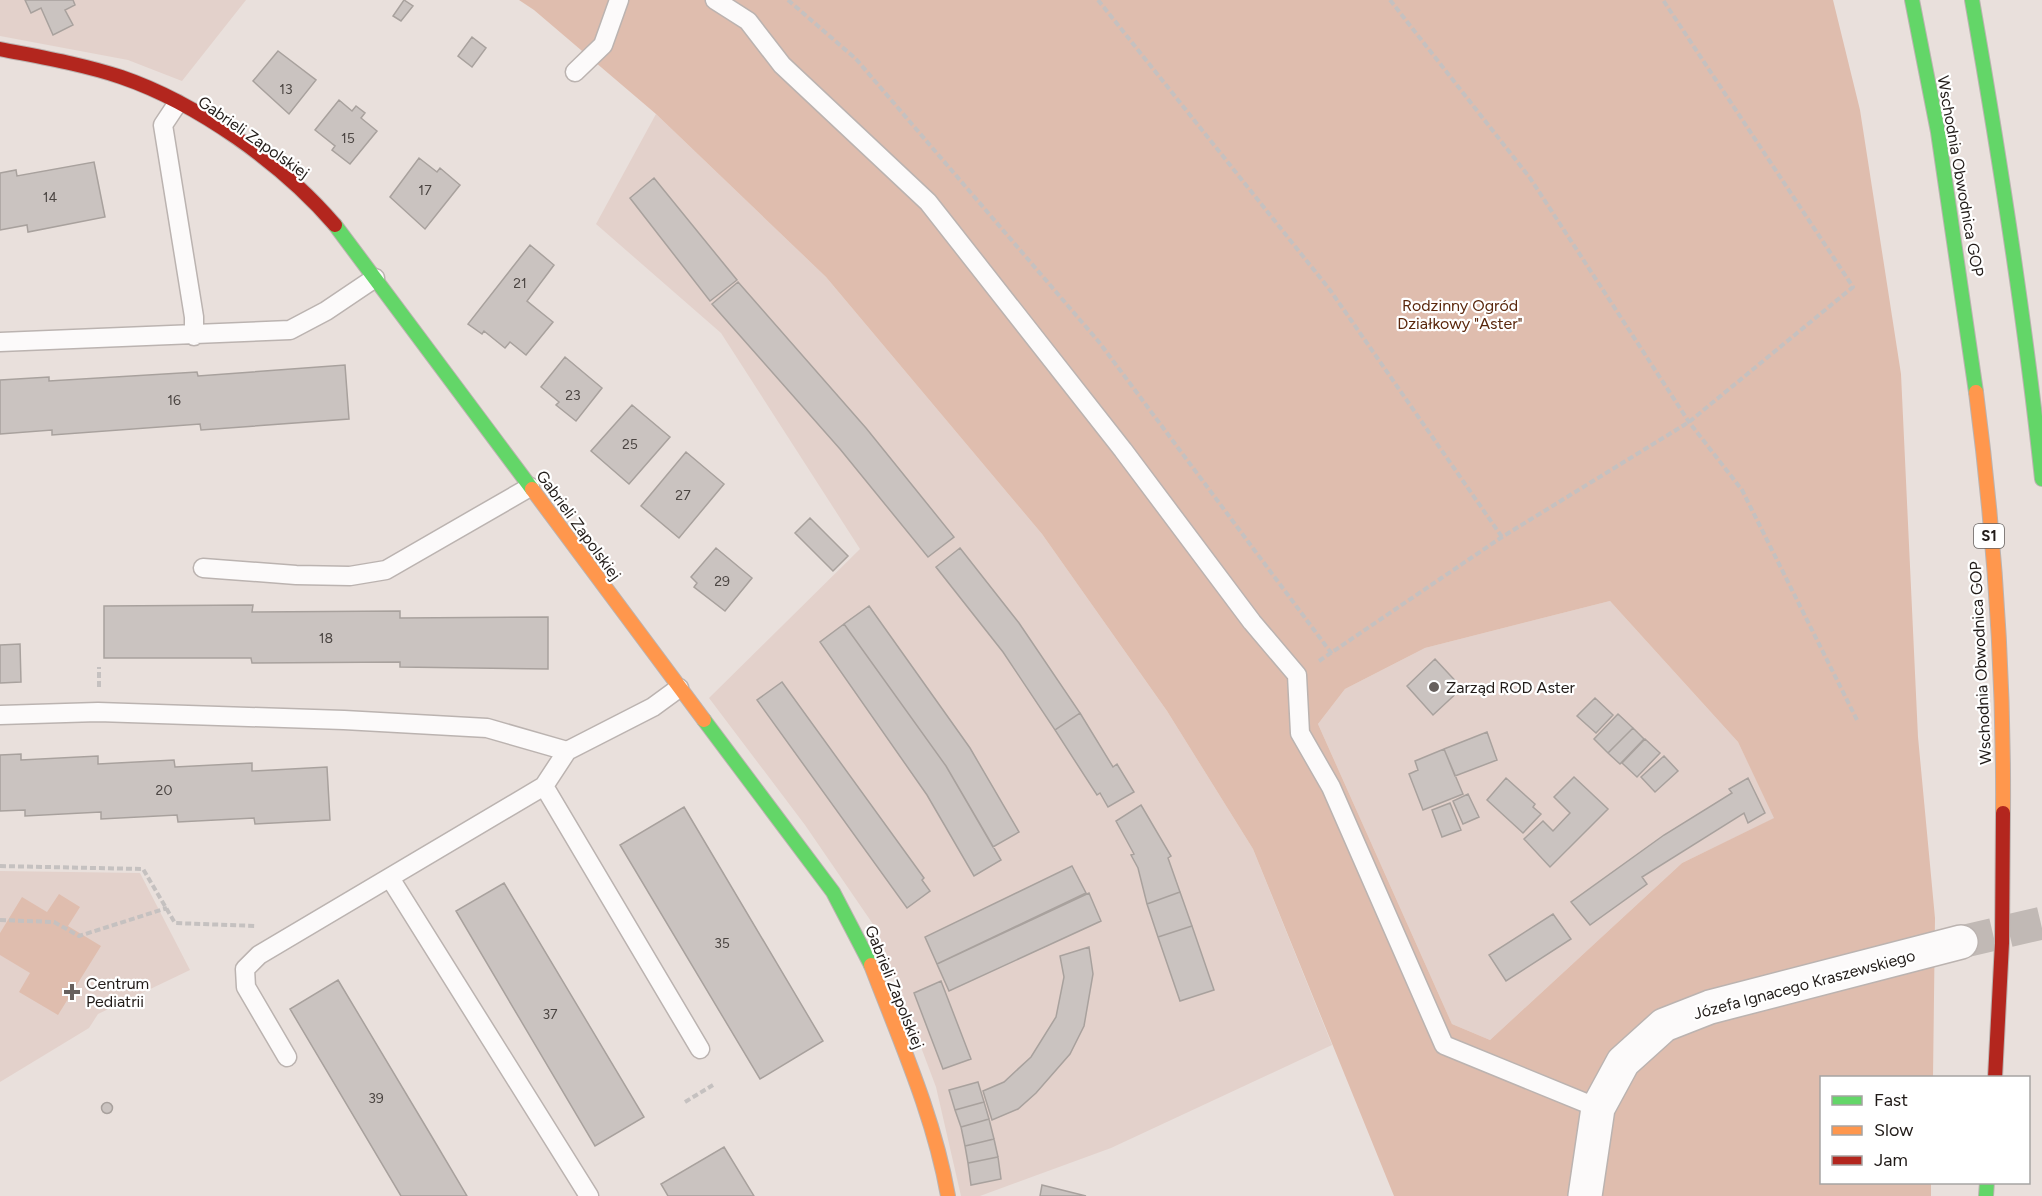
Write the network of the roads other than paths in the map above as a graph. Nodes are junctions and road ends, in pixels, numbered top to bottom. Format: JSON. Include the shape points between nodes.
{"nodes":[{"id":1,"x":619,"y":0,"type":"edge"},
{"id":2,"x":715,"y":0,"type":"edge"},
{"id":3,"x":1912,"y":0,"type":"edge"},
{"id":4,"x":1972,"y":0,"type":"edge"},
{"id":5,"x":0,"y":49,"type":"edge"},
{"id":6,"x":575,"y":72,"type":"dead end"},
{"id":7,"x":177,"y":104,"type":"junction"},
{"id":8,"x":375,"y":278,"type":"junction"},
{"id":9,"x":195,"y":336,"type":"junction"},
{"id":10,"x":0,"y":342,"type":"edge"},
{"id":11,"x":2042,"y":479,"type":"edge"},
{"id":12,"x":530,"y":487,"type":"junction"},
{"id":13,"x":203,"y":568,"type":"dead end"},
{"id":14,"x":679,"y":688,"type":"junction"},
{"id":15,"x":0,"y":715,"type":"edge"},
{"id":16,"x":567,"y":751,"type":"junction"},
{"id":17,"x":544,"y":786,"type":"junction"},
{"id":18,"x":390,"y":878,"type":"junction"},
{"id":19,"x":1961,"y":942,"type":"tunnel mouth"},
{"id":20,"x":700,"y":1049,"type":"dead end"},
{"id":21,"x":287,"y":1058,"type":"dead end"},
{"id":22,"x":1995,"y":1076,"type":"edge"},
{"id":23,"x":1598,"y":1108,"type":"junction"},
{"id":24,"x":589,"y":1196,"type":"edge"},
{"id":25,"x":948,"y":1196,"type":"edge"},
{"id":26,"x":1585,"y":1196,"type":"edge"}],
"edges":[{"from":1,"to":6,"type":"lane","via":[[603,45]]},
{"from":2,"to":23,"type":"lane","via":[[748,21],[782,65],[928,202],[1297,675],[1300,734],[1331,787],[1444,1045]]},
{"from":3,"to":22,"type":"main road","name":"Wschodnia Obwodnica GOP","number":"S1","via":[[1936,115],[1965,297],[1995,591],[2002,872]]},
{"from":4,"to":11,"type":"main road","via":[[2006,195]]},
{"from":5,"to":7,"type":"main road","name":"Gabrieli Zapolskiej","via":[[122,77]]},
{"from":7,"to":8,"type":"main road","name":"Gabrieli Zapolskiej","via":[[302,190]]},
{"from":7,"to":9,"type":"lane","via":[[163,125]]},
{"from":8,"to":9,"type":"lane","via":[[290,330]]},
{"from":8,"to":12,"type":"main road","name":"Gabrieli Zapolskiej"},
{"from":9,"to":10,"type":"lane"},
{"from":12,"to":13,"type":"lane","via":[[386,570],[350,576],[307,576]]},
{"from":12,"to":14,"type":"main road","name":"Gabrieli Zapolskiej"},
{"from":14,"to":16,"type":"lane","via":[[653,707]]},
{"from":14,"to":25,"type":"main road","name":"Gabrieli Zapolskiej","via":[[808,856],[865,949],[928,1113]]},
{"from":15,"to":16,"type":"lane","via":[[110,712],[487,728]]},
{"from":16,"to":17,"type":"lane"},
{"from":17,"to":18,"type":"lane"},
{"from":17,"to":20,"type":"lane"},
{"from":18,"to":21,"type":"lane","via":[[291,934],[245,969],[246,987]]},
{"from":18,"to":24,"type":"lane"},
{"from":19,"to":23,"type":"street","name":"Józefa Ignacego Kraszewskiego","via":[[1710,1007],[1664,1025],[1623,1062]]},
{"from":23,"to":26,"type":"street","name":"Józefa Ignacego Kraszewskiego"}]}
